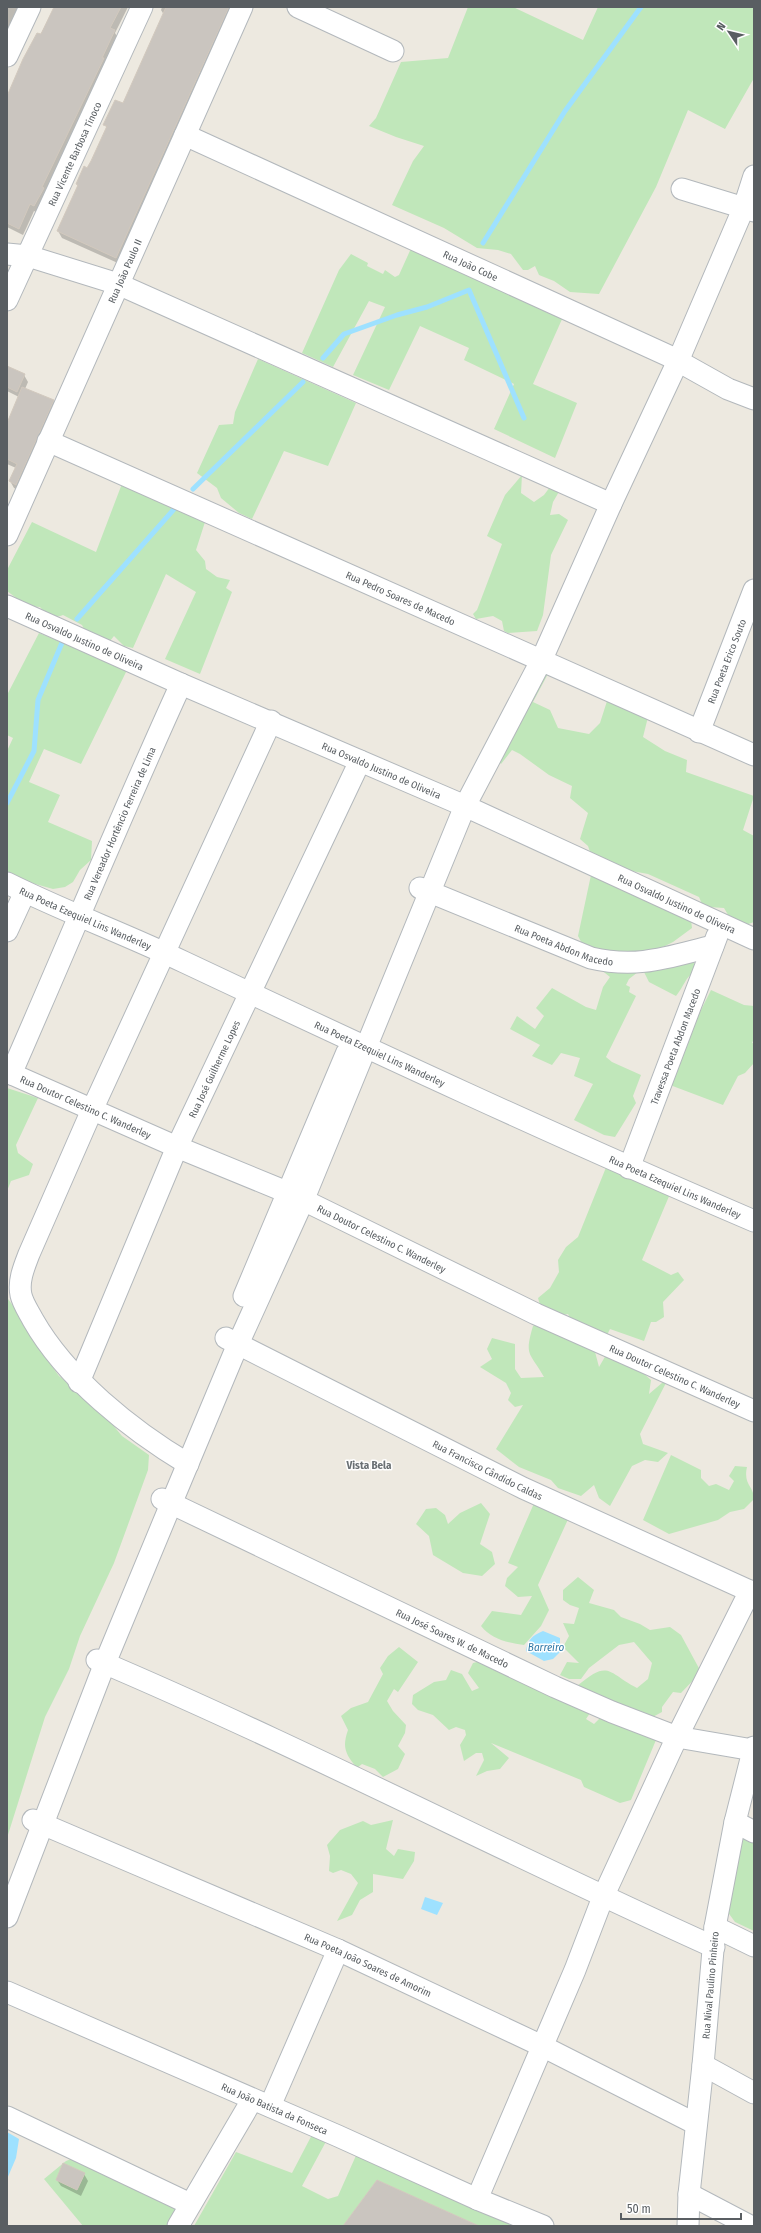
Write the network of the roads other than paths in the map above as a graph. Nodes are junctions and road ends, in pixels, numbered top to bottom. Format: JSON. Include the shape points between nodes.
{"nodes":[{"id":1,"x":30,"y":7,"type":"edge"},
{"id":2,"x":142,"y":7,"type":"edge"},
{"id":3,"x":242,"y":7,"type":"edge"},
{"id":4,"x":298,"y":7,"type":"edge"},
{"id":5,"x":393,"y":51,"type":"dead end"},
{"id":6,"x":7,"y":56,"type":"edge"},
{"id":7,"x":185,"y":135,"type":"junction"},
{"id":8,"x":754,"y":168,"type":"edge"},
{"id":9,"x":754,"y":176,"type":"edge"},
{"id":10,"x":682,"y":189,"type":"dead end"},
{"id":11,"x":744,"y":207,"type":"edge"},
{"id":12,"x":7,"y":254,"type":"edge"},
{"id":13,"x":28,"y":256,"type":"junction"},
{"id":14,"x":118,"y":284,"type":"junction"},
{"id":15,"x":7,"y":300,"type":"edge"},
{"id":16,"x":673,"y":359,"type":"junction"},
{"id":17,"x":754,"y":399,"type":"edge"},
{"id":18,"x":48,"y":441,"type":"junction"},
{"id":19,"x":606,"y":502,"type":"junction"},
{"id":20,"x":7,"y":535,"type":"edge"},
{"id":21,"x":754,"y":590,"type":"edge"},
{"id":22,"x":7,"y":606,"type":"edge"},
{"id":23,"x":536,"y":659,"type":"junction"},
{"id":24,"x":181,"y":684,"type":"junction"},
{"id":25,"x":271,"y":722,"type":"junction"},
{"id":26,"x":699,"y":732,"type":"junction"},
{"id":27,"x":754,"y":755,"type":"edge"},
{"id":28,"x":360,"y":761,"type":"junction"},
{"id":29,"x":460,"y":804,"type":"junction"},
{"id":30,"x":16,"y":888,"type":"edge"},
{"id":31,"x":424,"y":889,"type":"junction"},
{"id":32,"x":80,"y":916,"type":"junction"},
{"id":33,"x":722,"y":925,"type":"junction"},
{"id":34,"x":7,"y":931,"type":"edge"},
{"id":35,"x":754,"y":939,"type":"edge"},
{"id":36,"x":713,"y":946,"type":"junction"},
{"id":37,"x":164,"y":952,"type":"junction"},
{"id":38,"x":249,"y":992,"type":"junction"},
{"id":39,"x":358,"y":1044,"type":"junction"},
{"id":40,"x":9,"y":1073,"type":"edge"},
{"id":41,"x":92,"y":1110,"type":"junction"},
{"id":42,"x":177,"y":1147,"type":"junction"},
{"id":43,"x":629,"y":1168,"type":"junction"},
{"id":44,"x":296,"y":1197,"type":"junction"},
{"id":45,"x":754,"y":1222,"type":"edge"},
{"id":46,"x":232,"y":1341,"type":"junction"},
{"id":47,"x":79,"y":1382,"type":"junction"},
{"id":48,"x":754,"y":1411,"type":"edge"},
{"id":49,"x":183,"y":1461,"type":"junction"},
{"id":50,"x":166,"y":1501,"type":"junction"},
{"id":51,"x":752,"y":1592,"type":"edge"},
{"id":52,"x":101,"y":1662,"type":"junction"},
{"id":53,"x":677,"y":1736,"type":"junction"},
{"id":54,"x":753,"y":1749,"type":"edge"},
{"id":55,"x":38,"y":1822,"type":"junction"},
{"id":56,"x":735,"y":1822,"type":"junction"},
{"id":57,"x":754,"y":1832,"type":"edge"},
{"id":58,"x":7,"y":1885,"type":"edge"},
{"id":59,"x":603,"y":1897,"type":"junction"},
{"id":60,"x":7,"y":1917,"type":"edge"},
{"id":61,"x":715,"y":1937,"type":"junction"},
{"id":62,"x":754,"y":1946,"type":"edge"},
{"id":63,"x":338,"y":1950,"type":"junction"},
{"id":64,"x":7,"y":1992,"type":"edge"},
{"id":65,"x":542,"y":2046,"type":"junction"},
{"id":66,"x":703,"y":2065,"type":"junction"},
{"id":67,"x":754,"y":2093,"type":"edge"},
{"id":68,"x":261,"y":2103,"type":"junction"},
{"id":69,"x":7,"y":2117,"type":"edge"},
{"id":70,"x":696,"y":2124,"type":"junction"},
{"id":71,"x":688,"y":2194,"type":"junction"},
{"id":72,"x":477,"y":2200,"type":"junction"},
{"id":73,"x":190,"y":2204,"type":"junction"},
{"id":74,"x":178,"y":2226,"type":"edge"},
{"id":75,"x":543,"y":2226,"type":"edge"},
{"id":76,"x":688,"y":2226,"type":"edge"},
{"id":77,"x":750,"y":2226,"type":"edge"}],
"edges":[{"from":1,"to":6,"type":"street"},
{"from":2,"to":13,"type":"street","name":"Rua Vicente Barbosa Tinoco"},
{"from":3,"to":7,"type":"street","name":"Rua João Paulo II"},
{"from":4,"to":5,"type":"street"},
{"from":7,"to":14,"type":"street","name":"Rua João Paulo II"},
{"from":7,"to":16,"type":"street","name":"Rua João Cobe"},
{"from":8,"to":11,"type":"street"},
{"from":9,"to":11,"type":"street"},
{"from":10,"to":11,"type":"street"},
{"from":11,"to":16,"type":"street"},
{"from":12,"to":13,"type":"street"},
{"from":13,"to":14,"type":"street"},
{"from":13,"to":15,"type":"street","name":"Rua Vicente Barbosa Tinoco"},
{"from":14,"to":18,"type":"street","name":"Rua João Paulo II"},
{"from":14,"to":19,"type":"street"},
{"from":16,"to":17,"type":"street","name":"Rua João Cobe","via":[[728,389]]},
{"from":16,"to":19,"type":"street"},
{"from":18,"to":20,"type":"street","name":"Rua João Paulo II"},
{"from":18,"to":23,"type":"street","name":"Rua Pedro Soares de Macedo"},
{"from":19,"to":23,"type":"street"},
{"from":21,"to":26,"type":"street","name":"Rua Poeta Erico Souto"},
{"from":22,"to":24,"type":"street","name":"Rua Osvaldo Justino de Oliveira"},
{"from":23,"to":26,"type":"street","name":"Rua Pedro Soares de Macedo"},
{"from":23,"to":29,"type":"street"},
{"from":24,"to":25,"type":"street","name":"Rua Osvaldo Justino de Oliveira"},
{"from":24,"to":32,"type":"street","name":"Rua Vereador Hortêncio Ferreira de Lima","via":[[128,800]]},
{"from":25,"to":28,"type":"street","name":"Rua Osvaldo Justino de Oliveira"},
{"from":25,"to":37,"type":"street"},
{"from":26,"to":27,"type":"street","name":"Rua Pedro Soares de Macedo"},
{"from":28,"to":29,"type":"street","name":"Rua Osvaldo Justino de Oliveira"},
{"from":28,"to":38,"type":"street","name":"Rua José Guilherme Lopes"},
{"from":29,"to":31,"type":"street"},
{"from":29,"to":33,"type":"street","name":"Rua Osvaldo Justino de Oliveira"},
{"from":30,"to":32,"type":"street","name":"Rua Poeta Ezequiel Lins Wanderley"},
{"from":30,"to":34,"type":"street"},
{"from":31,"to":36,"type":"street","name":"Rua Poeta Abdon Macedo","via":[[591,958],[614,964],[636,964]]},
{"from":31,"to":39,"type":"street"},
{"from":32,"to":37,"type":"street","name":"Rua Poeta Ezequiel Lins Wanderley"},
{"from":32,"to":40,"type":"street","name":"Rua Vereador Hortêncio Ferreira de Lima"},
{"from":33,"to":35,"type":"street","name":"Rua Osvaldo Justino de Oliveira"},
{"from":33,"to":36,"type":"street","name":"Travessa Poeta Abdon Macedo"},
{"from":36,"to":43,"type":"street","name":"Travessa Poeta Abdon Macedo"},
{"from":37,"to":38,"type":"street","name":"Rua Poeta Ezequiel Lins Wanderley"},
{"from":37,"to":41,"type":"street"},
{"from":38,"to":39,"type":"street","name":"Rua Poeta Ezequiel Lins Wanderley"},
{"from":38,"to":42,"type":"street","name":"Rua José Guilherme Lopes"},
{"from":39,"to":43,"type":"street","name":"Rua Poeta Ezequiel Lins Wanderley"},
{"from":39,"to":44,"type":"street"},
{"from":40,"to":41,"type":"street","name":"Rua Doutor Celestino C. Wanderley"},
{"from":41,"to":42,"type":"street","name":"Rua Doutor Celestino C. Wanderley"},
{"from":41,"to":47,"type":"street","via":[[29,1254],[21,1275],[20,1286],[25,1305],[39,1331]]},
{"from":42,"to":44,"type":"street","name":"Rua Doutor Celestino C. Wanderley"},
{"from":42,"to":47,"type":"street","name":"Rua José Guilherme Lopes"},
{"from":43,"to":45,"type":"street","name":"Rua Poeta Ezequiel Lins Wanderley"},
{"from":44,"to":46,"type":"street"},
{"from":44,"to":48,"type":"street","name":"Rua Doutor Celestino C. Wanderley","via":[[536,1314]]},
{"from":46,"to":49,"type":"street"},
{"from":46,"to":51,"type":"street","name":"Rua Francisco Cândido Caldas","via":[[523,1488]]},
{"from":47,"to":49,"type":"street","via":[[128,1422]]},
{"from":49,"to":50,"type":"street"},
{"from":50,"to":52,"type":"street"},
{"from":50,"to":53,"type":"street","name":"Rua José Soares W. de Macedo","via":[[555,1687]]},
{"from":51,"to":53,"type":"street"},
{"from":52,"to":55,"type":"street"},
{"from":52,"to":59,"type":"street","via":[[353,1774]]},
{"from":53,"to":54,"type":"street","name":"Rua José Soares W. de Macedo"},
{"from":53,"to":59,"type":"street"},
{"from":54,"to":56,"type":"street","name":"Rua Nival Paulino Pinheiro"},
{"from":55,"to":58,"type":"street"},
{"from":55,"to":60,"type":"street"},
{"from":55,"to":63,"type":"street","name":"Rua Poeta João Soares de Amorim"},
{"from":56,"to":57,"type":"street"},
{"from":56,"to":61,"type":"street","name":"Rua Nival Paulino Pinheiro"},
{"from":59,"to":61,"type":"street"},
{"from":59,"to":65,"type":"street"},
{"from":61,"to":62,"type":"street"},
{"from":61,"to":66,"type":"street","name":"Rua Nival Paulino Pinheiro"},
{"from":63,"to":65,"type":"street","name":"Rua Poeta João Soares de Amorim"},
{"from":63,"to":68,"type":"street"},
{"from":64,"to":68,"type":"street","name":"Rua João Batista da Fonseca"},
{"from":65,"to":70,"type":"street","name":"Rua Poeta João Soares de Amorim"},
{"from":65,"to":72,"type":"street"},
{"from":66,"to":67,"type":"street"},
{"from":66,"to":70,"type":"street","name":"Rua Nival Paulino Pinheiro"},
{"from":68,"to":72,"type":"street","name":"Rua João Batista da Fonseca"},
{"from":68,"to":73,"type":"street"},
{"from":69,"to":73,"type":"street"},
{"from":70,"to":71,"type":"street","name":"Rua Nival Paulino Pinheiro"},
{"from":71,"to":76,"type":"street","name":"Rua Nival Paulino Pinheiro"},
{"from":71,"to":77,"type":"street"},
{"from":72,"to":75,"type":"street","name":"Rua João Batista da Fonseca"},
{"from":73,"to":74,"type":"street"}]}
